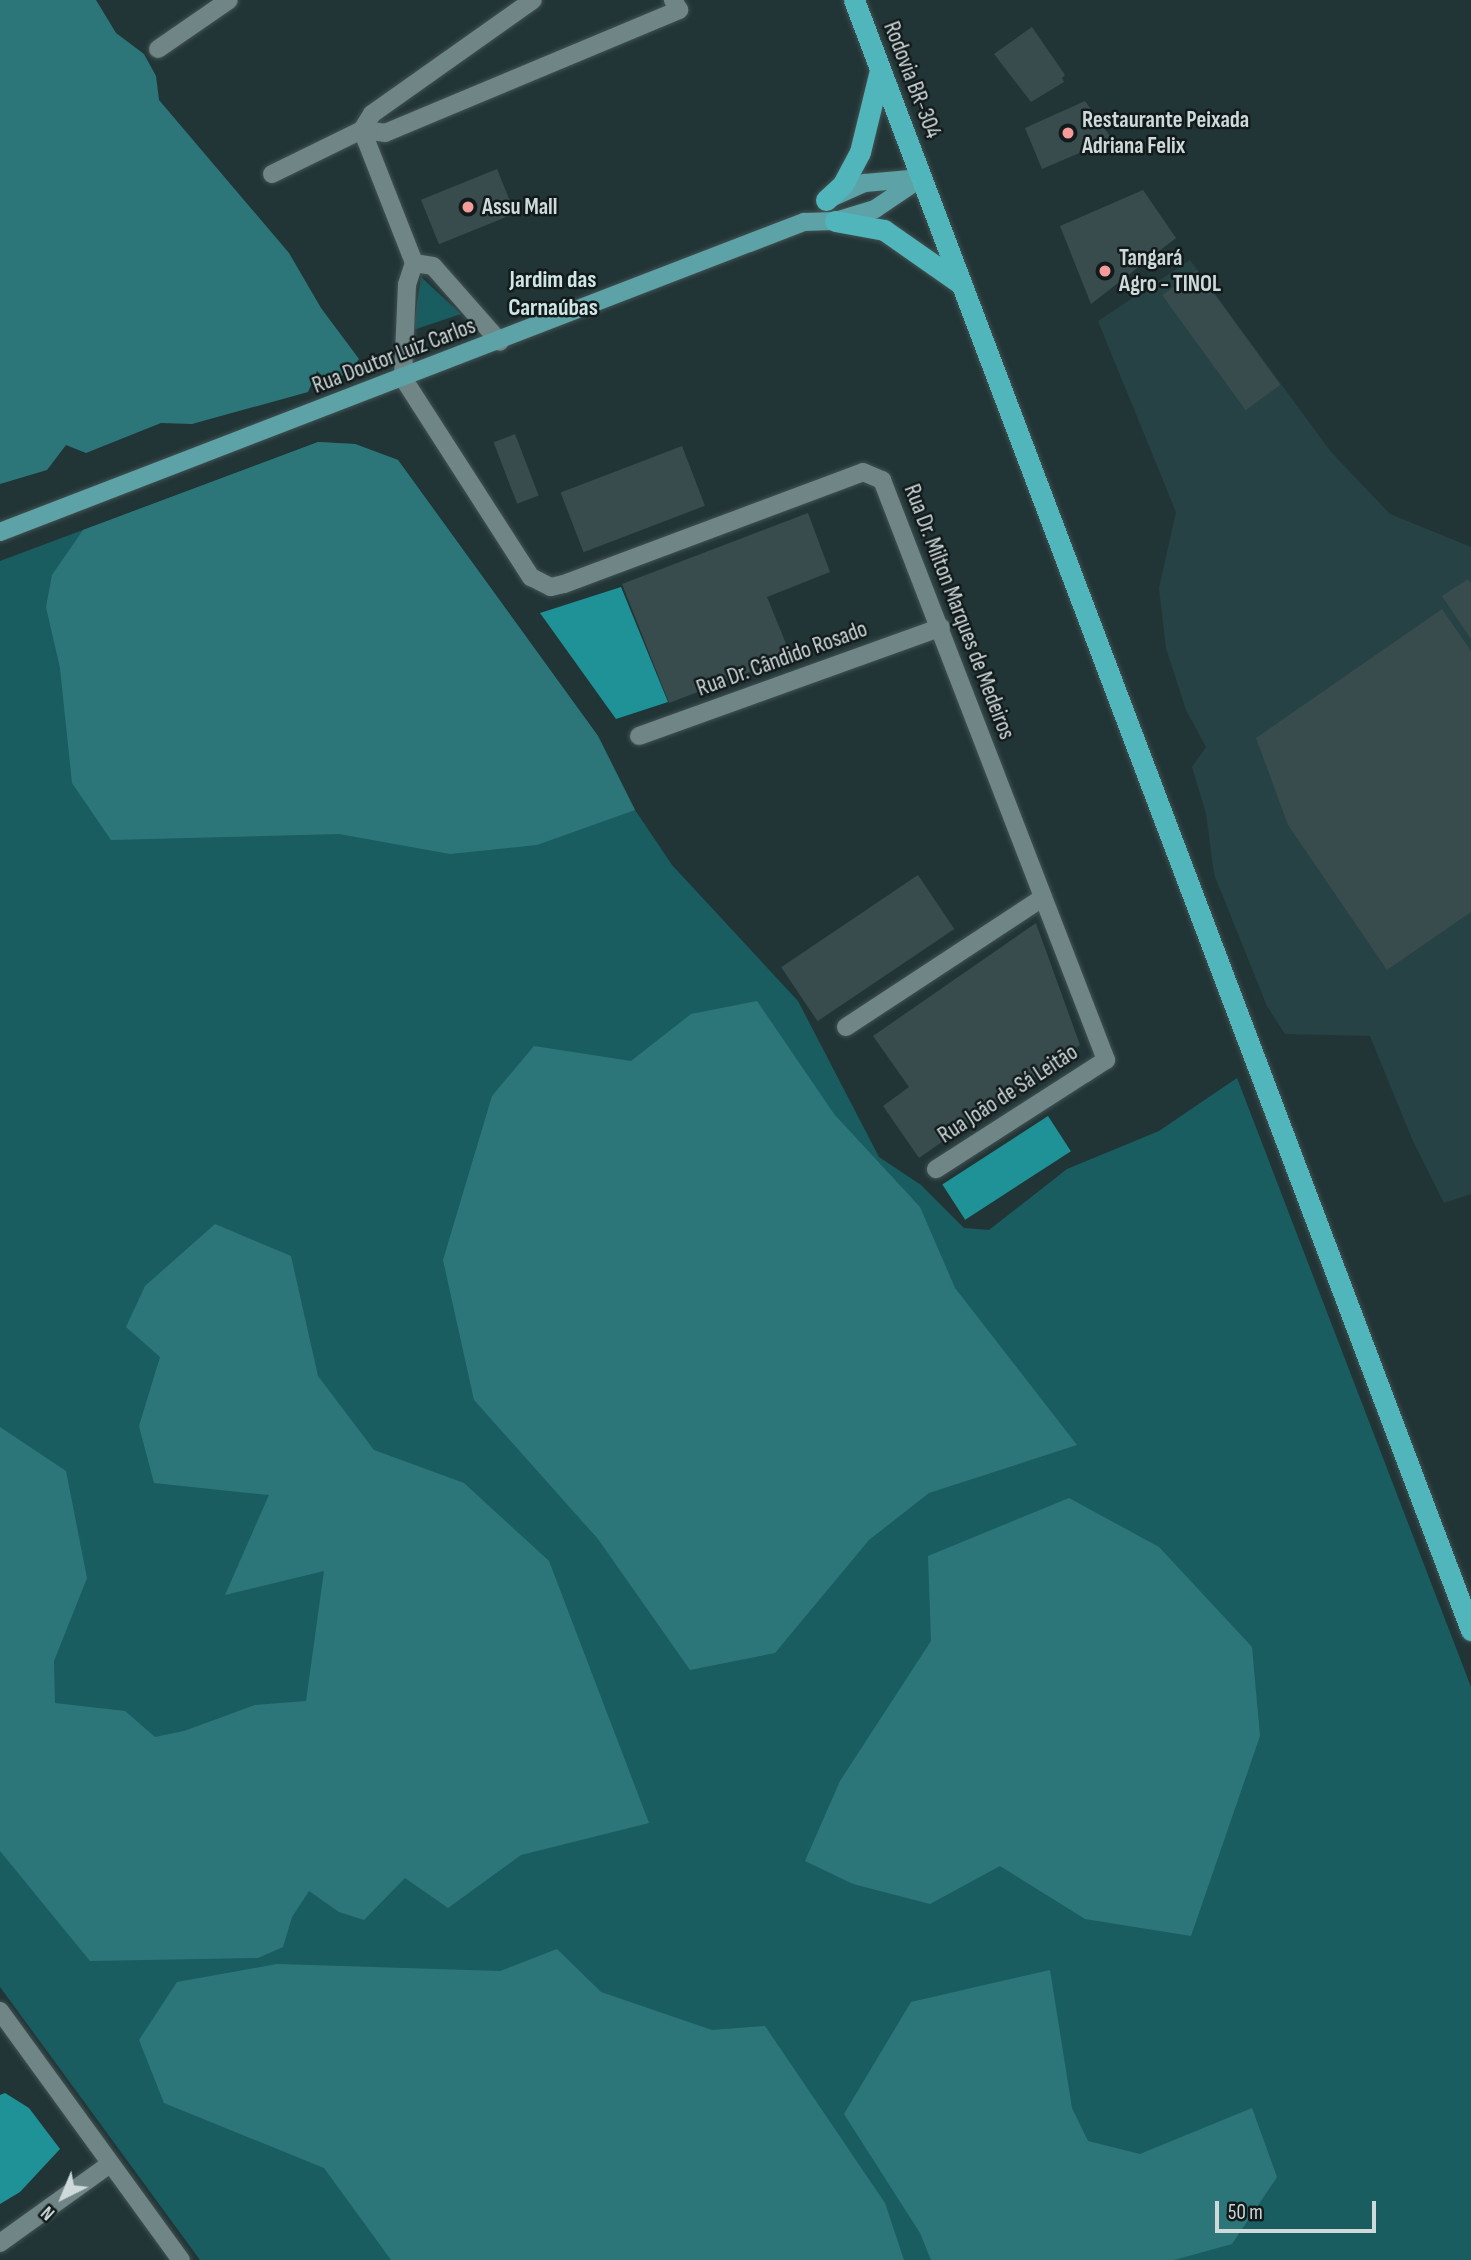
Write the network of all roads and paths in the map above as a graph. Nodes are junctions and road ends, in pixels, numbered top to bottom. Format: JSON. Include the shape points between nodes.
{"nodes":[{"id":1,"x":229,"y":0,"type":"edge"},
{"id":2,"x":533,"y":0,"type":"edge"},
{"id":3,"x":673,"y":0,"type":"edge"},
{"id":4,"x":853,"y":0,"type":"edge"},
{"id":5,"x":158,"y":49,"type":"dead end"},
{"id":6,"x":880,"y":70,"type":"junction"},
{"id":7,"x":362,"y":130,"type":"junction"},
{"id":8,"x":272,"y":174,"type":"dead end"},
{"id":9,"x":921,"y":178,"type":"junction"},
{"id":10,"x":826,"y":200,"type":"junction"},
{"id":11,"x":835,"y":221,"type":"junction"},
{"id":12,"x":804,"y":222,"type":"junction"},
{"id":13,"x":414,"y":263,"type":"junction"},
{"id":14,"x":961,"y":284,"type":"junction"},
{"id":15,"x":500,"y":342,"type":"junction"},
{"id":16,"x":403,"y":378,"type":"junction"},
{"id":17,"x":0,"y":532,"type":"edge"},
{"id":18,"x":941,"y":627,"type":"junction"},
{"id":19,"x":639,"y":736,"type":"dead end"},
{"id":20,"x":1041,"y":899,"type":"junction"},
{"id":21,"x":846,"y":1027,"type":"dead end"},
{"id":22,"x":1106,"y":1060,"type":"joint"},
{"id":23,"x":936,"y":1169,"type":"dead end"},
{"id":24,"x":1471,"y":1630,"type":"edge"},
{"id":25,"x":0,"y":2011,"type":"edge"},
{"id":26,"x":5,"y":2030,"type":"edge"},
{"id":27,"x":110,"y":2164,"type":"junction"},
{"id":28,"x":0,"y":2243,"type":"edge"},
{"id":29,"x":181,"y":2260,"type":"edge"}],
"edges":[{"from":1,"to":5,"type":"street"},
{"from":2,"to":7,"type":"street","via":[[372,114]]},
{"from":3,"to":7,"type":"street","via":[[679,10],[384,133]]},
{"from":4,"to":6,"type":"highway","name":"Rodovia BR-304"},
{"from":6,"to":9,"type":"highway","name":"Rodovia BR-304"},
{"from":6,"to":10,"type":"highway","via":[[860,152],[843,184]]},
{"from":7,"to":8,"type":"street"},
{"from":7,"to":13,"type":"street"},
{"from":9,"to":10,"type":"main road","via":[[865,183]]},
{"from":9,"to":11,"type":"main road","via":[[894,199]]},
{"from":9,"to":14,"type":"highway","name":"Rodovia BR-304"},
{"from":10,"to":12,"type":"main road"},
{"from":11,"to":12,"type":"main road"},
{"from":11,"to":14,"type":"highway","via":[[884,230]]},
{"from":12,"to":15,"type":"main road","name":"Rua Doutor Luiz Carlos"},
{"from":13,"to":15,"type":"street","via":[[433,266]]},
{"from":13,"to":16,"type":"street","via":[[407,285]]},
{"from":14,"to":24,"type":"highway","name":"Rodovia BR-304"},
{"from":15,"to":16,"type":"main road","name":"Rua Doutor Luiz Carlos"},
{"from":16,"to":17,"type":"main road","name":"Rua Doutor Luiz Carlos"},
{"from":16,"to":18,"type":"street","name":"Rua Dr. Milton Marques de Medeiros","via":[[530,577],[542,584],[564,584],[870,472],[882,480]]},
{"from":18,"to":19,"type":"street","name":"Rua Dr. Cândido Rosado"},
{"from":18,"to":20,"type":"street","name":"Rua Dr. Milton Marques de Medeiros"},
{"from":20,"to":21,"type":"street"},
{"from":20,"to":22,"type":"street","name":"Rua Dr. Milton Marques de Medeiros"},
{"from":22,"to":23,"type":"street","name":"Rua João de Sá Leitão"},
{"from":25,"to":26,"type":"street"},
{"from":26,"to":27,"type":"street"},
{"from":27,"to":28,"type":"street"},
{"from":27,"to":29,"type":"street"}]}
